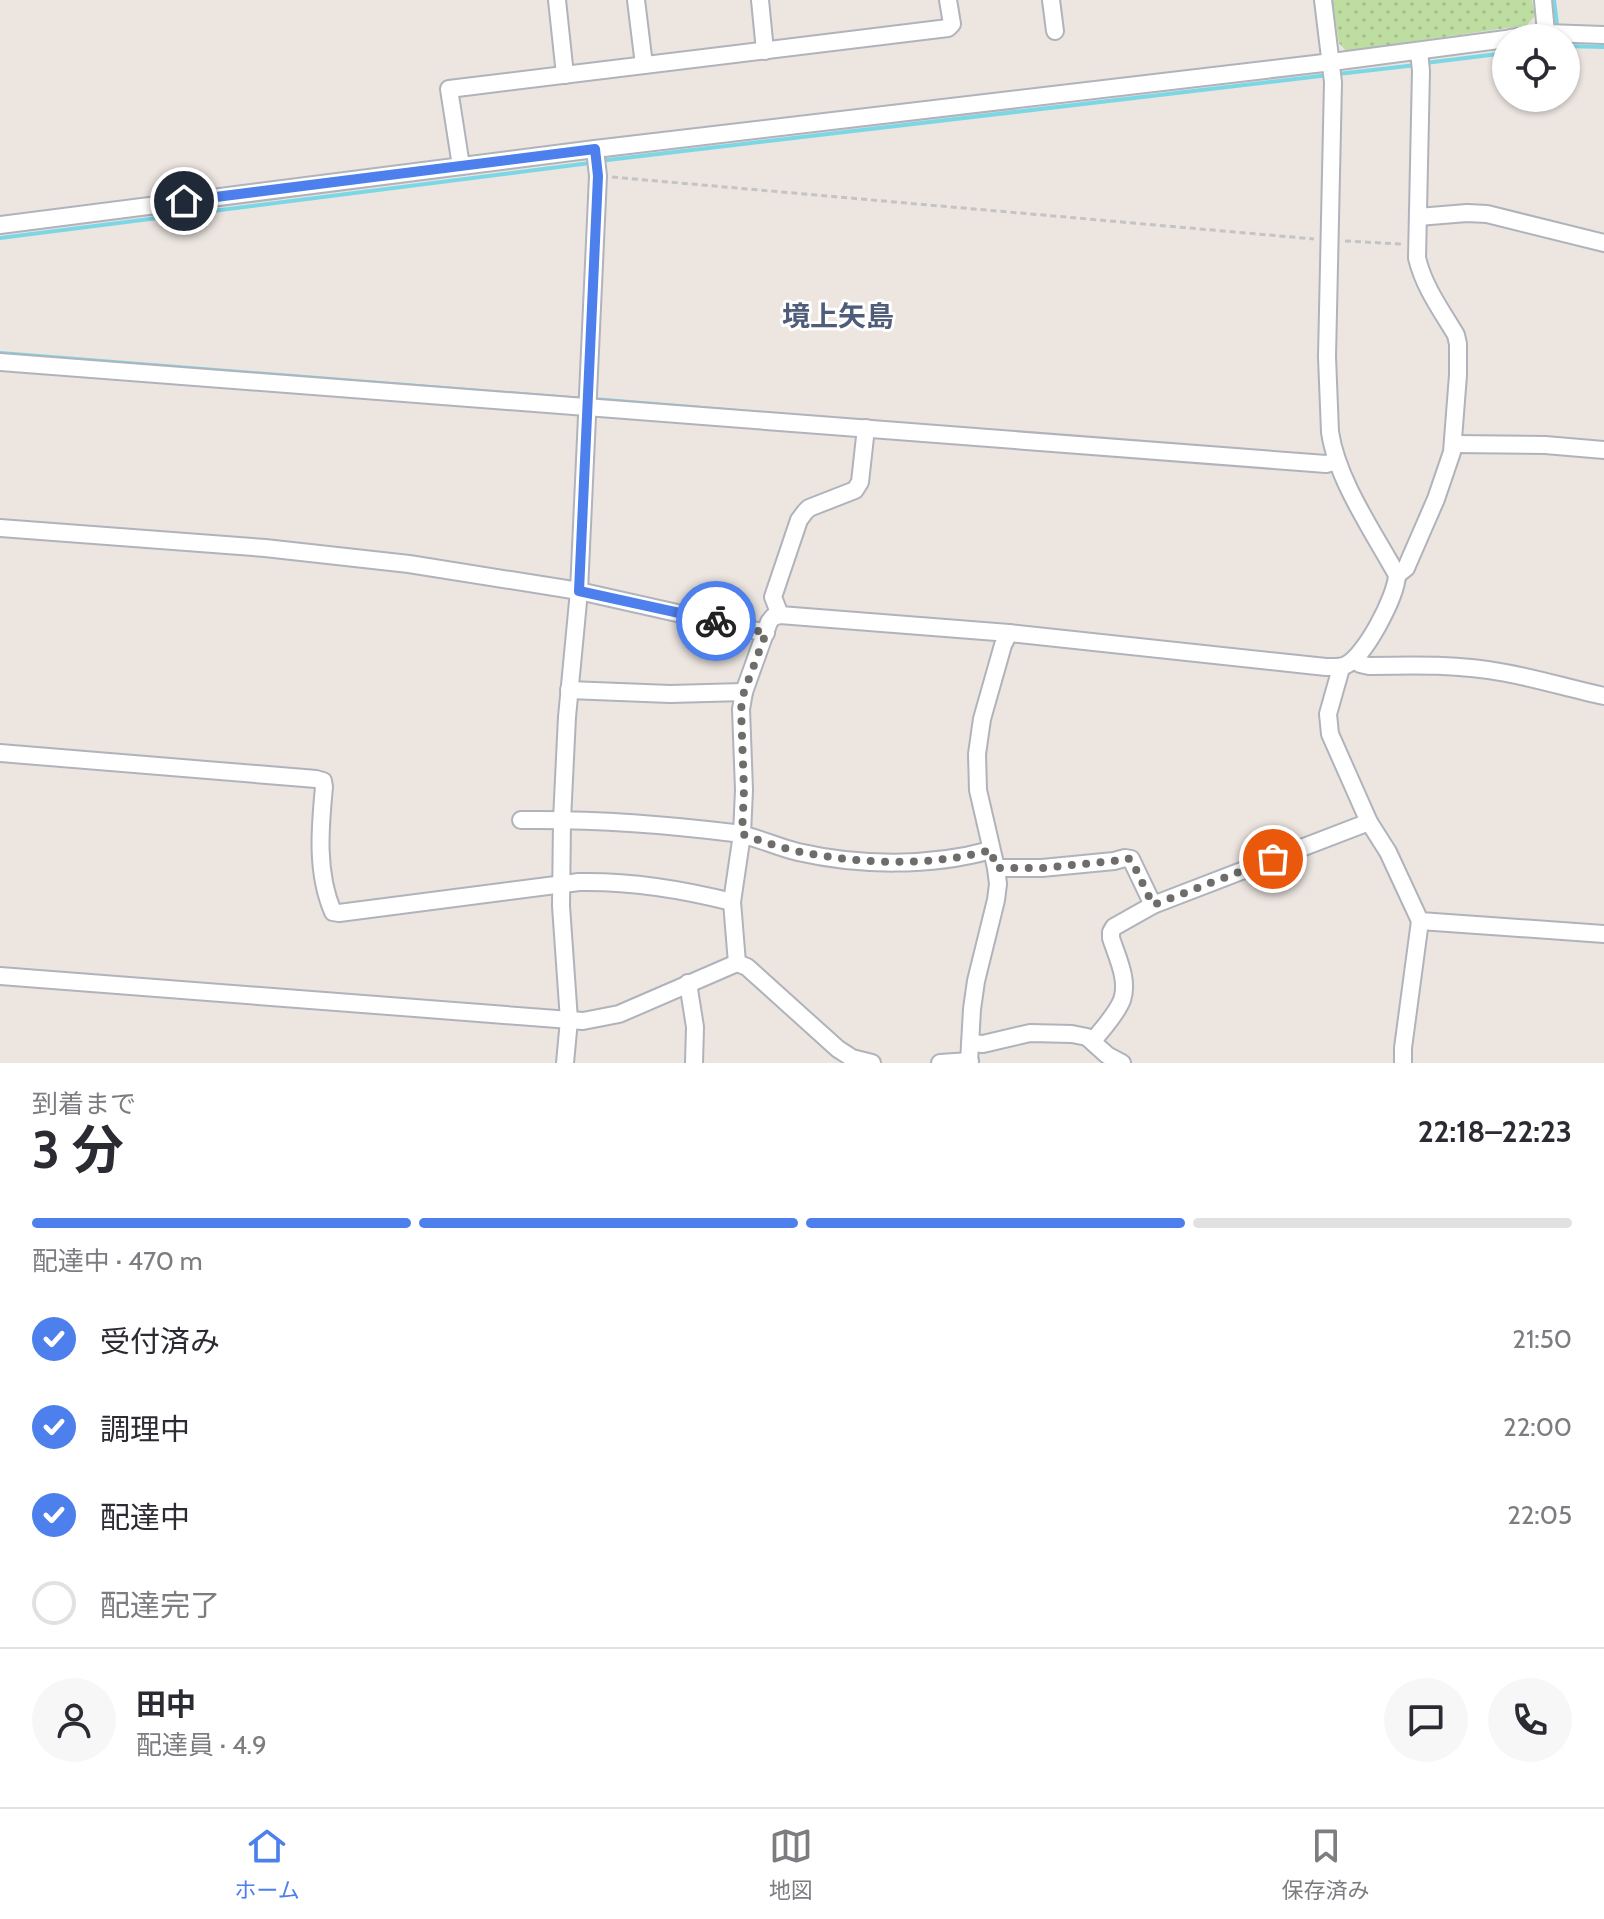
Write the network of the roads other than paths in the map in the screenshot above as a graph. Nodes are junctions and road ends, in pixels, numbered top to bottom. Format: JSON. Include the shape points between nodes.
{"nodes":[{"id":1,"x":557,"y":0,"type":"edge"},
{"id":2,"x":636,"y":0,"type":"edge"},
{"id":3,"x":760,"y":0,"type":"edge"},
{"id":4,"x":948,"y":0,"type":"edge"},
{"id":5,"x":1051,"y":0,"type":"edge"},
{"id":6,"x":1323,"y":0,"type":"edge"},
{"id":7,"x":1543,"y":0,"type":"edge"},
{"id":8,"x":1545,"y":24,"type":"edge"},
{"id":9,"x":1055,"y":31,"type":"dead end"},
{"id":10,"x":1580,"y":34,"type":"edge"},
{"id":11,"x":1604,"y":35,"type":"edge"},
{"id":12,"x":1492,"y":40,"type":"edge"},
{"id":13,"x":765,"y":51,"type":"junction"},
{"id":14,"x":1419,"y":51,"type":"junction"},
{"id":15,"x":644,"y":65,"type":"junction"},
{"id":16,"x":1333,"y":70,"type":"junction"},
{"id":17,"x":565,"y":75,"type":"junction"},
{"id":18,"x":595,"y":149,"type":"junction"},
{"id":19,"x":461,"y":166,"type":"junction"},
{"id":20,"x":1418,"y":217,"type":"junction"},
{"id":21,"x":0,"y":225,"type":"edge"},
{"id":22,"x":1604,"y":243,"type":"edge"},
{"id":23,"x":0,"y":362,"type":"edge"},
{"id":24,"x":587,"y":406,"type":"junction"},
{"id":25,"x":866,"y":428,"type":"junction"},
{"id":26,"x":1453,"y":444,"type":"junction"},
{"id":27,"x":1604,"y":450,"type":"edge"},
{"id":28,"x":1337,"y":461,"type":"junction"},
{"id":29,"x":0,"y":528,"type":"edge"},
{"id":30,"x":1397,"y":575,"type":"junction"},
{"id":31,"x":579,"y":591,"type":"junction"},
{"id":32,"x":780,"y":615,"type":"junction"},
{"id":33,"x":766,"y":633,"type":"junction"},
{"id":34,"x":1009,"y":633,"type":"junction"},
{"id":35,"x":1348,"y":663,"type":"junction"},
{"id":36,"x":569,"y":690,"type":"junction"},
{"id":37,"x":744,"y":692,"type":"junction"},
{"id":38,"x":1604,"y":696,"type":"edge"},
{"id":39,"x":0,"y":753,"type":"edge"},
{"id":40,"x":521,"y":820,"type":"dead end"},
{"id":41,"x":562,"y":820,"type":"junction"},
{"id":42,"x":1369,"y":822,"type":"junction"},
{"id":43,"x":742,"y":834,"type":"junction"},
{"id":44,"x":991,"y":850,"type":"junction"},
{"id":45,"x":996,"y":868,"type":"junction"},
{"id":46,"x":561,"y":884,"type":"junction"},
{"id":47,"x":732,"y":902,"type":"junction"},
{"id":48,"x":1153,"y":905,"type":"junction"},
{"id":49,"x":1420,"y":921,"type":"junction"},
{"id":50,"x":1604,"y":934,"type":"edge"},
{"id":51,"x":737,"y":963,"type":"junction"},
{"id":52,"x":0,"y":976,"type":"edge"},
{"id":53,"x":688,"y":983,"type":"junction"},
{"id":54,"x":569,"y":1020,"type":"junction"},
{"id":55,"x":1093,"y":1041,"type":"junction"},
{"id":56,"x":970,"y":1043,"type":"junction"},
{"id":57,"x":970,"y":1062,"type":"edge"},
{"id":58,"x":565,"y":1063,"type":"edge"},
{"id":59,"x":694,"y":1063,"type":"edge"},
{"id":60,"x":872,"y":1063,"type":"edge"},
{"id":61,"x":940,"y":1063,"type":"edge"},
{"id":62,"x":1122,"y":1063,"type":"edge"},
{"id":63,"x":1403,"y":1063,"type":"edge"}],
"edges":[{"from":1,"to":17,"type":"street"},
{"from":2,"to":15,"type":"street"},
{"from":3,"to":13,"type":"street"},
{"from":4,"to":13,"type":"street","via":[[948,28]]},
{"from":5,"to":9,"type":"street"},
{"from":6,"to":16,"type":"street"},
{"from":7,"to":8,"type":"street"},
{"from":10,"to":11,"type":"street"},
{"from":12,"to":14,"type":"street"},
{"from":13,"to":15,"type":"street"},
{"from":14,"to":16,"type":"street"},
{"from":14,"to":20,"type":"street"},
{"from":15,"to":17,"type":"street"},
{"from":16,"to":18,"type":"street"},
{"from":16,"to":28,"type":"street","via":[[1327,409]]},
{"from":17,"to":19,"type":"street","via":[[449,89]]},
{"from":18,"to":19,"type":"street"},
{"from":18,"to":24,"type":"street"},
{"from":19,"to":21,"type":"street"},
{"from":20,"to":22,"type":"street","via":[[1487,214]]},
{"from":20,"to":26,"type":"street","via":[[1421,274],[1458,344]]},
{"from":23,"to":24,"type":"street"},
{"from":24,"to":25,"type":"street"},
{"from":24,"to":31,"type":"street"},
{"from":25,"to":28,"type":"street"},
{"from":25,"to":32,"type":"street","via":[[863,470],[855,490],[809,508],[799,520],[773,597]]},
{"from":26,"to":27,"type":"street"},
{"from":26,"to":30,"type":"street","via":[[1436,499],[1406,568]]},
{"from":28,"to":30,"type":"street"},
{"from":29,"to":31,"type":"street","via":[[265,548]]},
{"from":30,"to":35,"type":"street","via":[[1369,641]]},
{"from":31,"to":33,"type":"street"},
{"from":31,"to":36,"type":"street"},
{"from":32,"to":33,"type":"street","via":[[769,622]]},
{"from":32,"to":34,"type":"street"},
{"from":33,"to":37,"type":"street"},
{"from":34,"to":35,"type":"street"},
{"from":34,"to":44,"type":"street","via":[[982,719],[977,754],[978,790]]},
{"from":35,"to":38,"type":"street","via":[[1474,668]]},
{"from":35,"to":42,"type":"street","via":[[1328,723]]},
{"from":36,"to":37,"type":"street"},
{"from":36,"to":41,"type":"street"},
{"from":37,"to":43,"type":"street"},
{"from":39,"to":46,"type":"street","via":[[323,781],[322,866],[333,912]]},
{"from":40,"to":41,"type":"street"},
{"from":41,"to":43,"type":"street"},
{"from":41,"to":46,"type":"street"},
{"from":42,"to":48,"type":"street"},
{"from":42,"to":49,"type":"street"},
{"from":43,"to":44,"type":"street","via":[[841,859],[889,862]]},
{"from":43,"to":47,"type":"street"},
{"from":44,"to":45,"type":"street"},
{"from":45,"to":48,"type":"street","via":[[1131,859]]},
{"from":45,"to":56,"type":"street","via":[[996,900],[976,981]]},
{"from":46,"to":47,"type":"street","via":[[627,883]]},
{"from":46,"to":54,"type":"street"},
{"from":47,"to":51,"type":"street"},
{"from":48,"to":55,"type":"street","via":[[1111,932],[1123,997]]},
{"from":49,"to":50,"type":"street"},
{"from":49,"to":63,"type":"street"},
{"from":51,"to":53,"type":"street"},
{"from":51,"to":60,"type":"street","via":[[838,1049]]},
{"from":52,"to":54,"type":"street"},
{"from":53,"to":54,"type":"street","via":[[619,1014]]},
{"from":53,"to":59,"type":"street"},
{"from":54,"to":58,"type":"street"},
{"from":55,"to":56,"type":"street","via":[[1080,1035],[1038,1033]]},
{"from":55,"to":62,"type":"street"},
{"from":56,"to":57,"type":"street"},
{"from":57,"to":61,"type":"street"}]}
